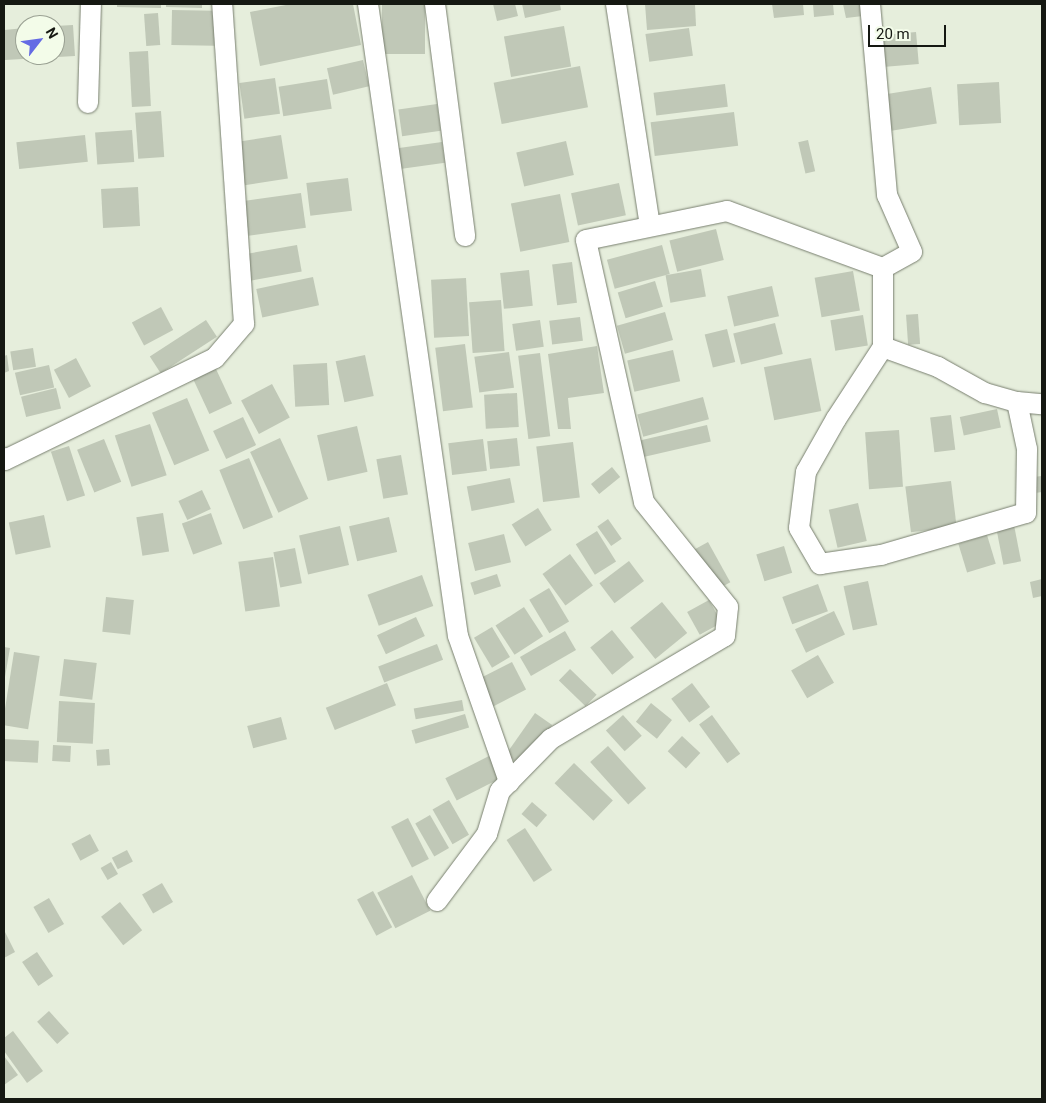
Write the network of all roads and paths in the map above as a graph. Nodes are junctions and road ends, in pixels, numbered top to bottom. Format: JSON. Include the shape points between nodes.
{"nodes":[{"id":1,"x":91,"y":4,"type":"edge"},
{"id":2,"x":222,"y":4,"type":"edge"},
{"id":3,"x":368,"y":4,"type":"edge"},
{"id":4,"x":435,"y":4,"type":"edge"},
{"id":5,"x":616,"y":4,"type":"edge"},
{"id":6,"x":870,"y":4,"type":"edge"},
{"id":7,"x":88,"y":103,"type":"dead end"},
{"id":8,"x":650,"y":224,"type":"junction"},
{"id":9,"x":465,"y":236,"type":"dead end"},
{"id":10,"x":883,"y":268,"type":"junction"},
{"id":11,"x":884,"y":347,"type":"junction"},
{"id":12,"x":1016,"y":402,"type":"junction"},
{"id":13,"x":1042,"y":404,"type":"edge"},
{"id":14,"x":4,"y":458,"type":"edge"},
{"id":15,"x":509,"y":782,"type":"junction"},
{"id":16,"x":437,"y":901,"type":"dead end"}],
"edges":[{"from":1,"to":7,"type":"street"},
{"from":2,"to":14,"type":"street","via":[[244,324],[215,358]]},
{"from":3,"to":15,"type":"street","via":[[458,636]]},
{"from":4,"to":9,"type":"street"},
{"from":5,"to":8,"type":"street"},
{"from":6,"to":10,"type":"street","via":[[887,195],[912,252]]},
{"from":8,"to":10,"type":"street","via":[[728,211]]},
{"from":8,"to":15,"type":"street","via":[[586,240],[644,502],[728,607],[725,636],[551,739]]},
{"from":10,"to":11,"type":"street"},
{"from":11,"to":12,"type":"street","via":[[938,367],[985,393]]},
{"from":11,"to":12,"type":"street","via":[[806,472],[799,528],[820,564],[881,556],[1026,513],[1026,449]]},
{"from":12,"to":13,"type":"street"},
{"from":15,"to":16,"type":"street","via":[[500,791],[487,834]]}]}
